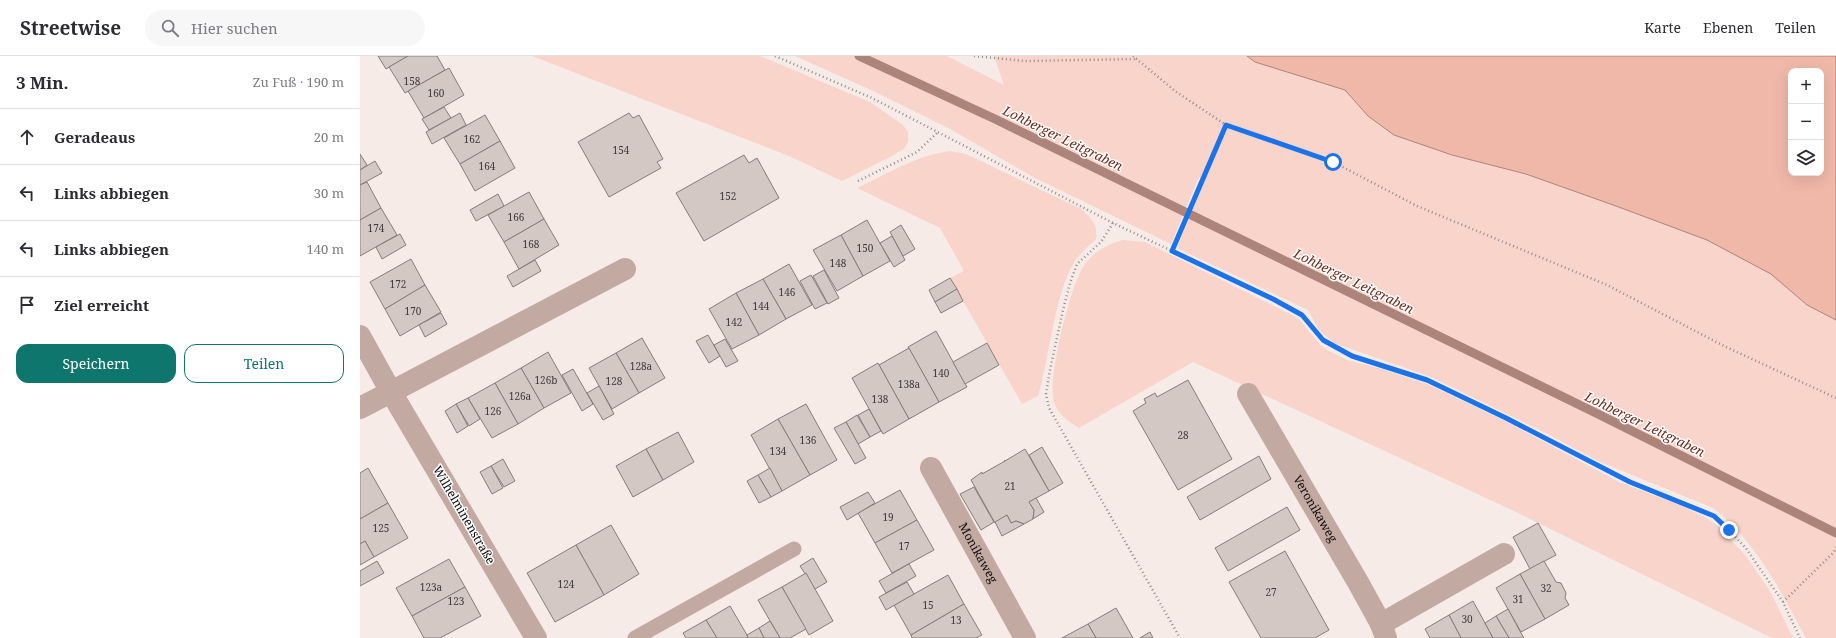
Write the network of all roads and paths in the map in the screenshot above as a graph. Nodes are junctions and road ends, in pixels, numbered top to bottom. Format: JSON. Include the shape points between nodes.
{"nodes":[{"id":1,"x":775,"y":56,"type":"edge"},
{"id":2,"x":974,"y":56,"type":"edge"},
{"id":3,"x":1133,"y":56,"type":"edge"},
{"id":4,"x":1137,"y":59,"type":"junction"},
{"id":5,"x":1226,"y":125,"type":"junction"},
{"id":6,"x":938,"y":132,"type":"junction"},
{"id":7,"x":858,"y":181,"type":"dead end"},
{"id":8,"x":1113,"y":223,"type":"junction"},
{"id":9,"x":1172,"y":251,"type":"junction"},
{"id":10,"x":625,"y":269,"type":"dead end"},
{"id":11,"x":360,"y":336,"type":"edge"},
{"id":12,"x":391,"y":392,"type":"junction"},
{"id":13,"x":1248,"y":394,"type":"dead end"},
{"id":14,"x":1836,"y":398,"type":"edge"},
{"id":15,"x":360,"y":408,"type":"edge"},
{"id":16,"x":932,"y":468,"type":"dead end"},
{"id":17,"x":1836,"y":547,"type":"edge"},
{"id":18,"x":794,"y":549,"type":"dead end"},
{"id":19,"x":1504,"y":554,"type":"dead end"},
{"id":20,"x":1783,"y":602,"type":"junction"},
{"id":21,"x":1384,"y":631,"type":"edge"},
{"id":22,"x":536,"y":638,"type":"edge"},
{"id":23,"x":634,"y":638,"type":"edge"},
{"id":24,"x":1025,"y":638,"type":"edge"},
{"id":25,"x":1180,"y":638,"type":"edge"},
{"id":26,"x":1800,"y":638,"type":"edge"}],
"edges":[{"from":1,"to":6,"type":"path","via":[[872,98]]},
{"from":2,"to":4,"type":"path","via":[[1026,61]]},
{"from":3,"to":4,"type":"path"},
{"from":4,"to":5,"type":"path","via":[[1175,91]]},
{"from":5,"to":9,"type":"path"},
{"from":5,"to":14,"type":"path","via":[[1333,162],[1417,206],[1606,285],[1724,346]]},
{"from":6,"to":7,"type":"path","via":[[917,152]]},
{"from":6,"to":8,"type":"path"},
{"from":8,"to":9,"type":"path"},
{"from":8,"to":25,"type":"path","via":[[1101,242],[1077,264],[1062,310],[1046,394],[1049,408]]},
{"from":9,"to":20,"type":"path","via":[[1302,315],[1323,340],[1352,356],[1427,380],[1630,482],[1714,516],[1744,547]]},
{"from":10,"to":12,"type":"street"},
{"from":11,"to":12,"type":"street","name":"Wilhelminenstraße"},
{"from":12,"to":15,"type":"street"},
{"from":12,"to":22,"type":"street","name":"Wilhelminenstraße"},
{"from":13,"to":21,"type":"street","name":"Veronikaweg"},
{"from":16,"to":24,"type":"street","name":"Monikaweg"},
{"from":17,"to":20,"type":"path","via":[[1834,552]]},
{"from":18,"to":23,"type":"lane"},
{"from":19,"to":21,"type":"street","name":"Veronikaweg"},
{"from":20,"to":26,"type":"path"}]}
